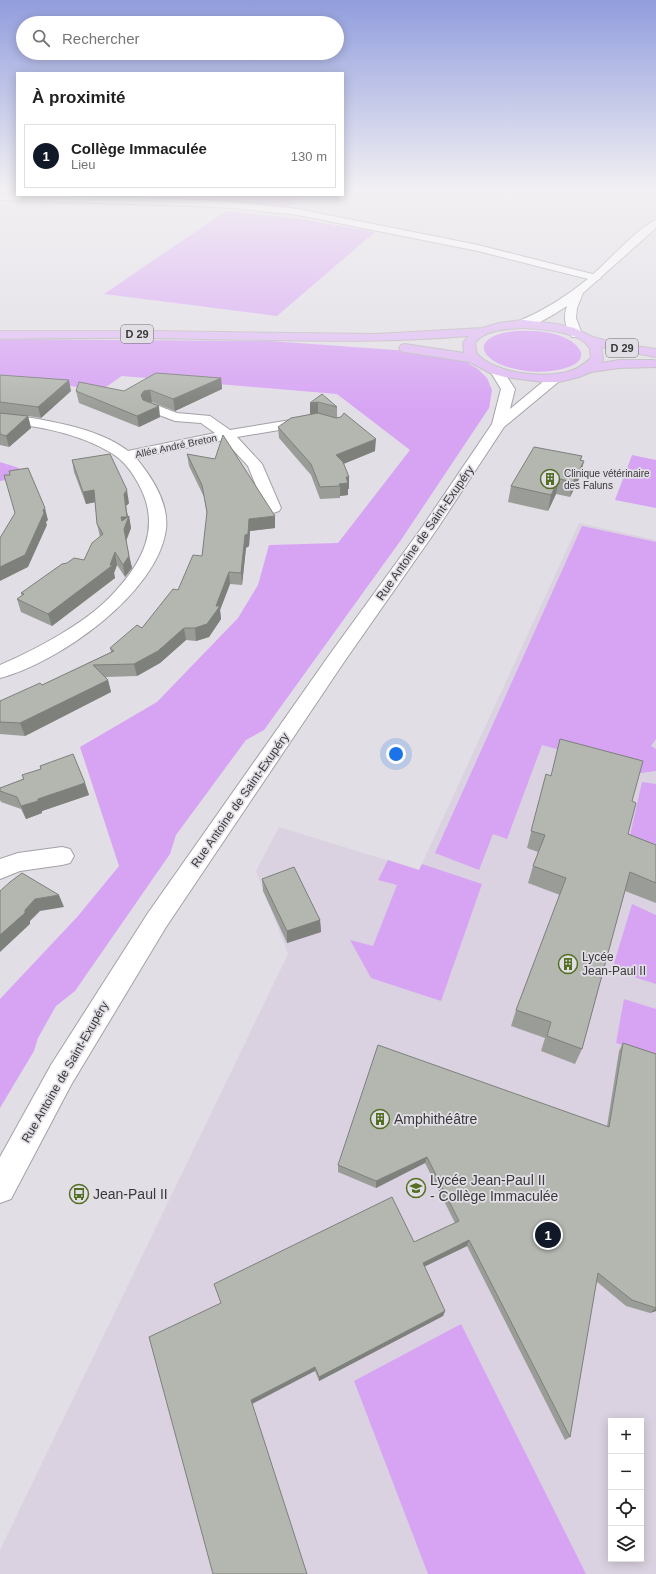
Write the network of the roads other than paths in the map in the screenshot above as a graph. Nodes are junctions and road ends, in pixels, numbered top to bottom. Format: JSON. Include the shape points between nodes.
{"nodes":[{"id":1,"x":539,"y":263,"type":"edge"},
{"id":2,"x":612,"y":263,"type":"edge"},
{"id":3,"x":596,"y":278,"type":"junction"},
{"id":4,"x":578,"y":293,"type":"junction"},
{"id":5,"x":523,"y":324,"type":"junction"},
{"id":6,"x":481,"y":332,"type":"junction"},
{"id":7,"x":576,"y":334,"type":"junction"},
{"id":8,"x":0,"y":335,"type":"edge"},
{"id":9,"x":274,"y":337,"type":"junction"},
{"id":10,"x":588,"y":340,"type":"junction"},
{"id":11,"x":656,"y":353,"type":"edge"},
{"id":12,"x":474,"y":359,"type":"junction"},
{"id":13,"x":656,"y":364,"type":"edge"},
{"id":14,"x":589,"y":368,"type":"junction"},
{"id":15,"x":496,"y":371,"type":"junction"},
{"id":16,"x":556,"y":378,"type":"junction"},
{"id":17,"x":151,"y":407,"type":"edge"},
{"id":18,"x":0,"y":418,"type":"edge"},
{"id":19,"x":324,"y":421,"type":"edge"},
{"id":20,"x":499,"y":424,"type":"junction"},
{"id":21,"x":226,"y":435,"type":"junction"},
{"id":22,"x":126,"y":456,"type":"junction"},
{"id":23,"x":273,"y":508,"type":"dead end"},
{"id":24,"x":0,"y":672,"type":"edge"},
{"id":25,"x":62,"y":856,"type":"dead end"},
{"id":26,"x":0,"y":869,"type":"edge"},
{"id":27,"x":0,"y":1188,"type":"edge"}],
"edges":[{"from":1,"to":3,"type":"street"},
{"from":2,"to":3,"type":"street"},
{"from":3,"to":4,"type":"street"},
{"from":4,"to":5,"type":"street","via":[[538,318]]},
{"from":4,"to":7,"type":"street","via":[[569,320]]},
{"from":5,"to":6,"type":"main road","via":[[500,326]]},
{"from":5,"to":7,"type":"main road","via":[[551,326]]},
{"from":6,"to":9,"type":"main road","number":"D 29","via":[[427,336]]},
{"from":6,"to":12,"type":"main road","via":[[469,342],[469,353]]},
{"from":7,"to":10,"type":"main road"},
{"from":8,"to":9,"type":"main road","number":"D 29","via":[[146,334]]},
{"from":9,"to":12,"type":"main road","number":"D 29","via":[[429,351]]},
{"from":10,"to":11,"type":"main road","number":"D 29"},
{"from":10,"to":14,"type":"main road","via":[[598,355]]},
{"from":12,"to":15,"type":"main road"},
{"from":13,"to":14,"type":"main road","number":"D 29","via":[[619,364]]},
{"from":14,"to":16,"type":"main road"},
{"from":15,"to":16,"type":"main road","via":[[525,377]]},
{"from":15,"to":20,"type":"street","name":"Rue Antoine de Saint-Exupéry","via":[[508,389]]},
{"from":16,"to":20,"type":"street","name":"Rue Antoine de Saint-Exupéry"},
{"from":17,"to":21,"type":"street","name":"Allée André Breton","via":[[175,416],[205,419]]},
{"from":18,"to":22,"type":"street","via":[[37,422],[79,433]]},
{"from":19,"to":21,"type":"street","name":"Allée André Breton"},
{"from":20,"to":27,"type":"street","name":"Rue Antoine de Saint-Exupéry","via":[[433,524],[337,658],[157,920],[61,1075]]},
{"from":21,"to":22,"type":"street","name":"Allée André Breton"},
{"from":21,"to":23,"type":"street","name":"Allée André Breton","via":[[255,464]]},
{"from":22,"to":24,"type":"street","via":[[144,478],[155,500],[158,528],[152,549],[138,574],[118,600],[80,630],[32,659]]},
{"from":25,"to":26,"type":"street","via":[[18,862]]}]}
